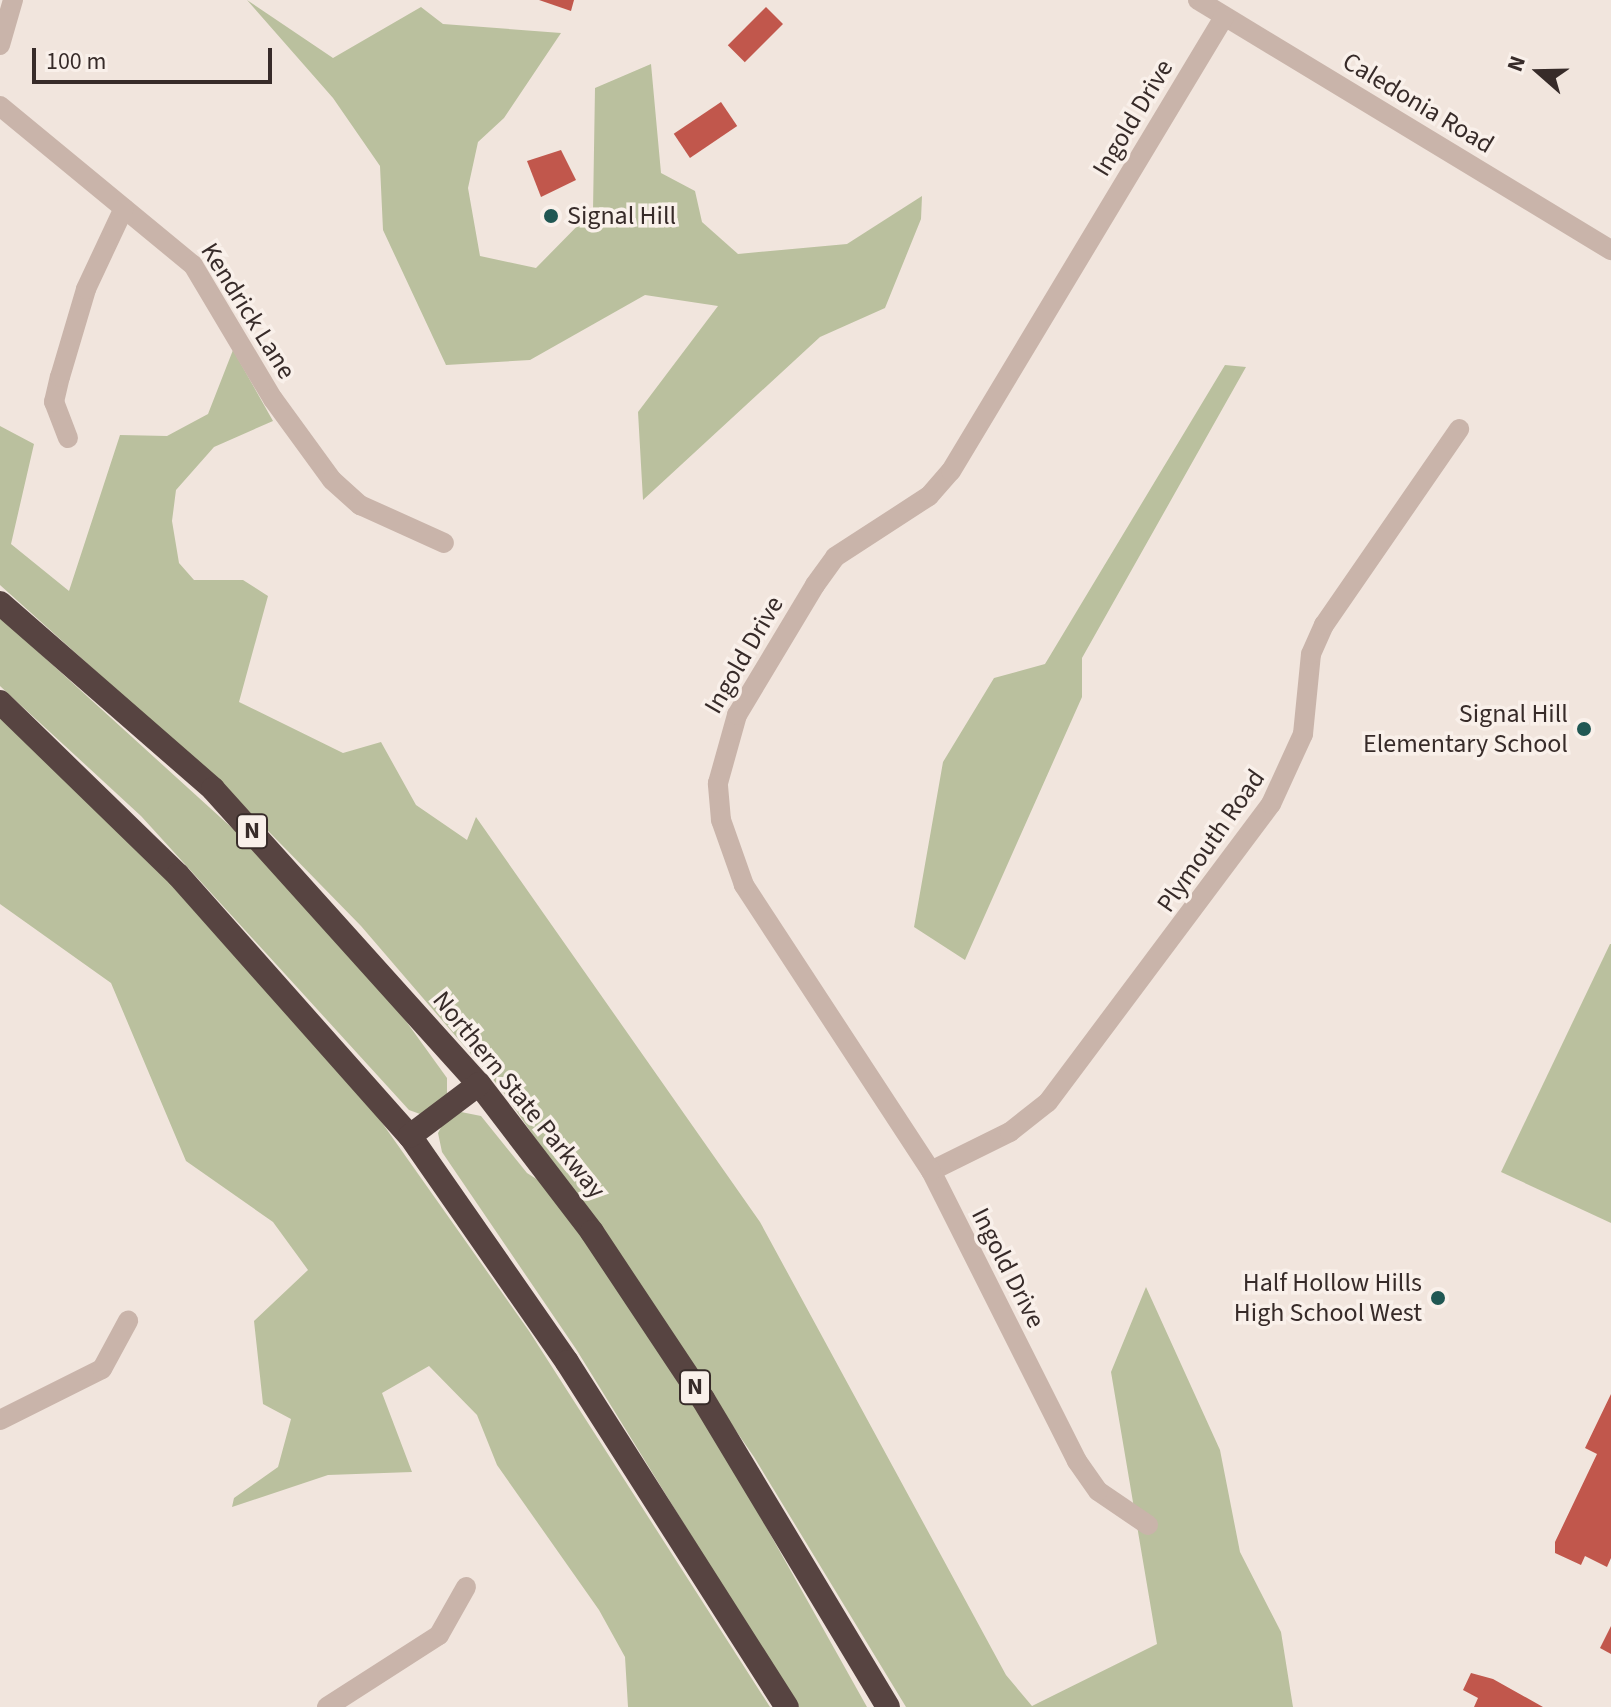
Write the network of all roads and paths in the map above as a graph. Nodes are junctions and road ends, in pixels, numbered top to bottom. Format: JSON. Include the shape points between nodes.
{"nodes":[{"id":1,"x":13,"y":0,"type":"edge"},
{"id":2,"x":1198,"y":0,"type":"edge"},
{"id":3,"x":1224,"y":17,"type":"junction"},
{"id":4,"x":0,"y":45,"type":"edge"},
{"id":5,"x":0,"y":106,"type":"edge"},
{"id":6,"x":124,"y":208,"type":"junction"},
{"id":7,"x":1611,"y":225,"type":"edge"},
{"id":8,"x":1606,"y":247,"type":"edge"},
{"id":9,"x":1459,"y":429,"type":"dead end"},
{"id":10,"x":68,"y":438,"type":"dead end"},
{"id":11,"x":444,"y":543,"type":"dead end"},
{"id":12,"x":0,"y":603,"type":"edge"},
{"id":13,"x":0,"y":702,"type":"edge"},
{"id":14,"x":479,"y":1084,"type":"junction"},
{"id":15,"x":410,"y":1136,"type":"junction"},
{"id":16,"x":931,"y":1171,"type":"junction"},
{"id":17,"x":128,"y":1321,"type":"dead end"},
{"id":18,"x":0,"y":1420,"type":"edge"},
{"id":19,"x":1148,"y":1525,"type":"dead end"},
{"id":20,"x":466,"y":1587,"type":"dead end"},
{"id":21,"x":327,"y":1707,"type":"edge"},
{"id":22,"x":787,"y":1707,"type":"edge"},
{"id":23,"x":888,"y":1707,"type":"edge"}],
"edges":[{"from":1,"to":4,"type":"street"},
{"from":2,"to":3,"type":"street","name":"Caledonia Road"},
{"from":3,"to":8,"type":"street","name":"Caledonia Road"},
{"from":3,"to":16,"type":"street","name":"Ingold Drive","via":[[951,471],[929,496],[835,557],[724,746],[721,820],[744,885]]},
{"from":5,"to":6,"type":"street","name":"Kendrick Lane"},
{"from":6,"to":10,"type":"street","via":[[86,289],[60,377],[54,402]]},
{"from":6,"to":11,"type":"street","name":"Kendrick Lane","via":[[193,265],[273,399],[332,480],[360,505]]},
{"from":7,"to":8,"type":"street"},
{"from":9,"to":16,"type":"street","name":"Plymouth Road","via":[[1324,625],[1311,654],[1303,734],[1271,804],[1057,1093],[1010,1132]]},
{"from":12,"to":14,"type":"highway","name":"Northern State Parkway","number":"N","via":[[213,789]]},
{"from":13,"to":15,"type":"highway","via":[[178,875]]},
{"from":14,"to":15,"type":"highway"},
{"from":14,"to":23,"type":"highway","name":"Northern State Parkway","number":"N","via":[[592,1232],[703,1399]]},
{"from":15,"to":22,"type":"highway","via":[[567,1362]]},
{"from":16,"to":19,"type":"street","name":"Ingold Drive","via":[[1077,1461],[1098,1491]]},
{"from":17,"to":18,"type":"street","via":[[102,1369]]},
{"from":20,"to":21,"type":"street","via":[[439,1635]]}]}
